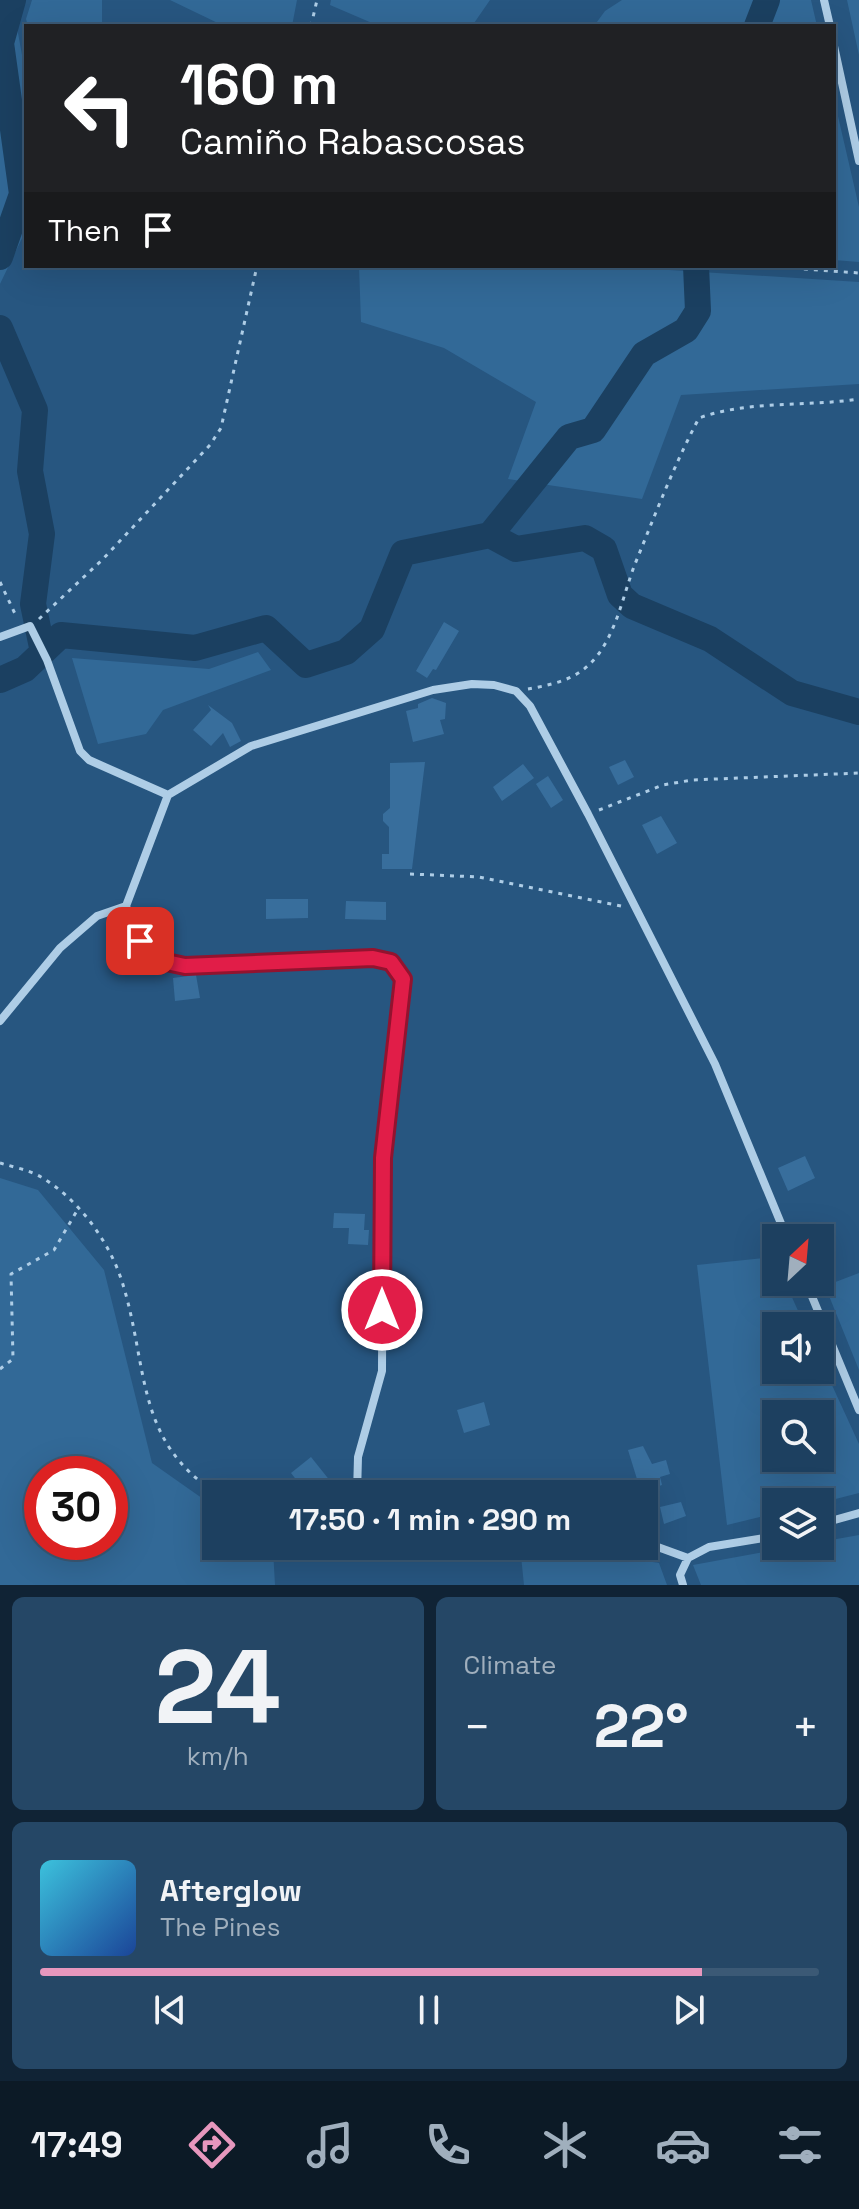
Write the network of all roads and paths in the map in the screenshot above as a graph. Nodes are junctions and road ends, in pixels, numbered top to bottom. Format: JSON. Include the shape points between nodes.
{"nodes":[{"id":1,"x":317,"y":0,"type":"edge"},
{"id":2,"x":824,"y":0,"type":"edge"},
{"id":3,"x":311,"y":24,"type":"edge"},
{"id":4,"x":830,"y":24,"type":"edge"},
{"id":5,"x":836,"y":55,"type":"edge"},
{"id":6,"x":859,"y":161,"type":"edge"},
{"id":7,"x":257,"y":268,"type":"edge"},
{"id":8,"x":791,"y":268,"type":"edge"},
{"id":9,"x":859,"y":273,"type":"edge"},
{"id":10,"x":859,"y":399,"type":"edge"},
{"id":11,"x":0,"y":582,"type":"edge"},
{"id":12,"x":26,"y":627,"type":"junction"},
{"id":13,"x":0,"y":637,"type":"edge"},
{"id":14,"x":516,"y":691,"type":"junction"},
{"id":15,"x":859,"y":773,"type":"edge"},
{"id":16,"x":168,"y":795,"type":"junction"},
{"id":17,"x":588,"y":814,"type":"junction"},
{"id":18,"x":410,"y":874,"type":"dead end"},
{"id":19,"x":126,"y":906,"type":"junction"},
{"id":20,"x":637,"y":909,"type":"junction"},
{"id":21,"x":0,"y":1021,"type":"edge"},
{"id":22,"x":0,"y":1163,"type":"edge"},
{"id":23,"x":78,"y":1209,"type":"junction"},
{"id":24,"x":781,"y":1224,"type":"edge"},
{"id":25,"x":812,"y":1296,"type":"edge"},
{"id":26,"x":0,"y":1369,"type":"edge"},
{"id":27,"x":859,"y":1410,"type":"edge"},
{"id":28,"x":357,"y":1480,"type":"edge"},
{"id":29,"x":202,"y":1482,"type":"edge"},
{"id":30,"x":859,"y":1513,"type":"edge"},
{"id":31,"x":834,"y":1520,"type":"edge"},
{"id":32,"x":762,"y":1538,"type":"edge"},
{"id":33,"x":658,"y":1547,"type":"edge"},
{"id":34,"x":688,"y":1558,"type":"junction"},
{"id":35,"x":683,"y":1585,"type":"edge"}],
"edges":[{"from":1,"to":3,"type":"path"},
{"from":2,"to":4,"type":"street"},
{"from":5,"to":6,"type":"street"},
{"from":7,"to":12,"type":"path","via":[[221,428],[103,559]]},
{"from":8,"to":9,"type":"path"},
{"from":10,"to":14,"type":"path","via":[[722,410],[699,418],[598,653],[580,672]]},
{"from":11,"to":12,"type":"path"},
{"from":12,"to":13,"type":"street"},
{"from":12,"to":16,"type":"street","via":[[47,660],[80,751],[89,760]]},
{"from":14,"to":16,"type":"street","via":[[472,684],[433,690],[251,746]]},
{"from":14,"to":17,"type":"street","via":[[530,706]]},
{"from":15,"to":17,"type":"path","via":[[692,780],[663,785]]},
{"from":16,"to":19,"type":"street"},
{"from":17,"to":20,"type":"street"},
{"from":18,"to":20,"type":"path","via":[[479,877]]},
{"from":19,"to":21,"type":"street","via":[[97,916],[60,948]]},
{"from":19,"to":28,"type":"street","via":[[140,941],[157,960],[185,966],[373,958],[391,962],[403,979],[383,1158],[382,1371],[358,1457]]},
{"from":20,"to":24,"type":"street","via":[[715,1064]]},
{"from":22,"to":23,"type":"path","via":[[39,1176]]},
{"from":23,"to":26,"type":"path","via":[[54,1250],[11,1274],[13,1359]]},
{"from":23,"to":29,"type":"path","via":[[120,1276],[152,1411],[168,1448]]},
{"from":25,"to":27,"type":"street"},
{"from":30,"to":31,"type":"street"},
{"from":32,"to":34,"type":"street","via":[[709,1547]]},
{"from":33,"to":34,"type":"street"},
{"from":34,"to":35,"type":"street","via":[[680,1575]]}]}
